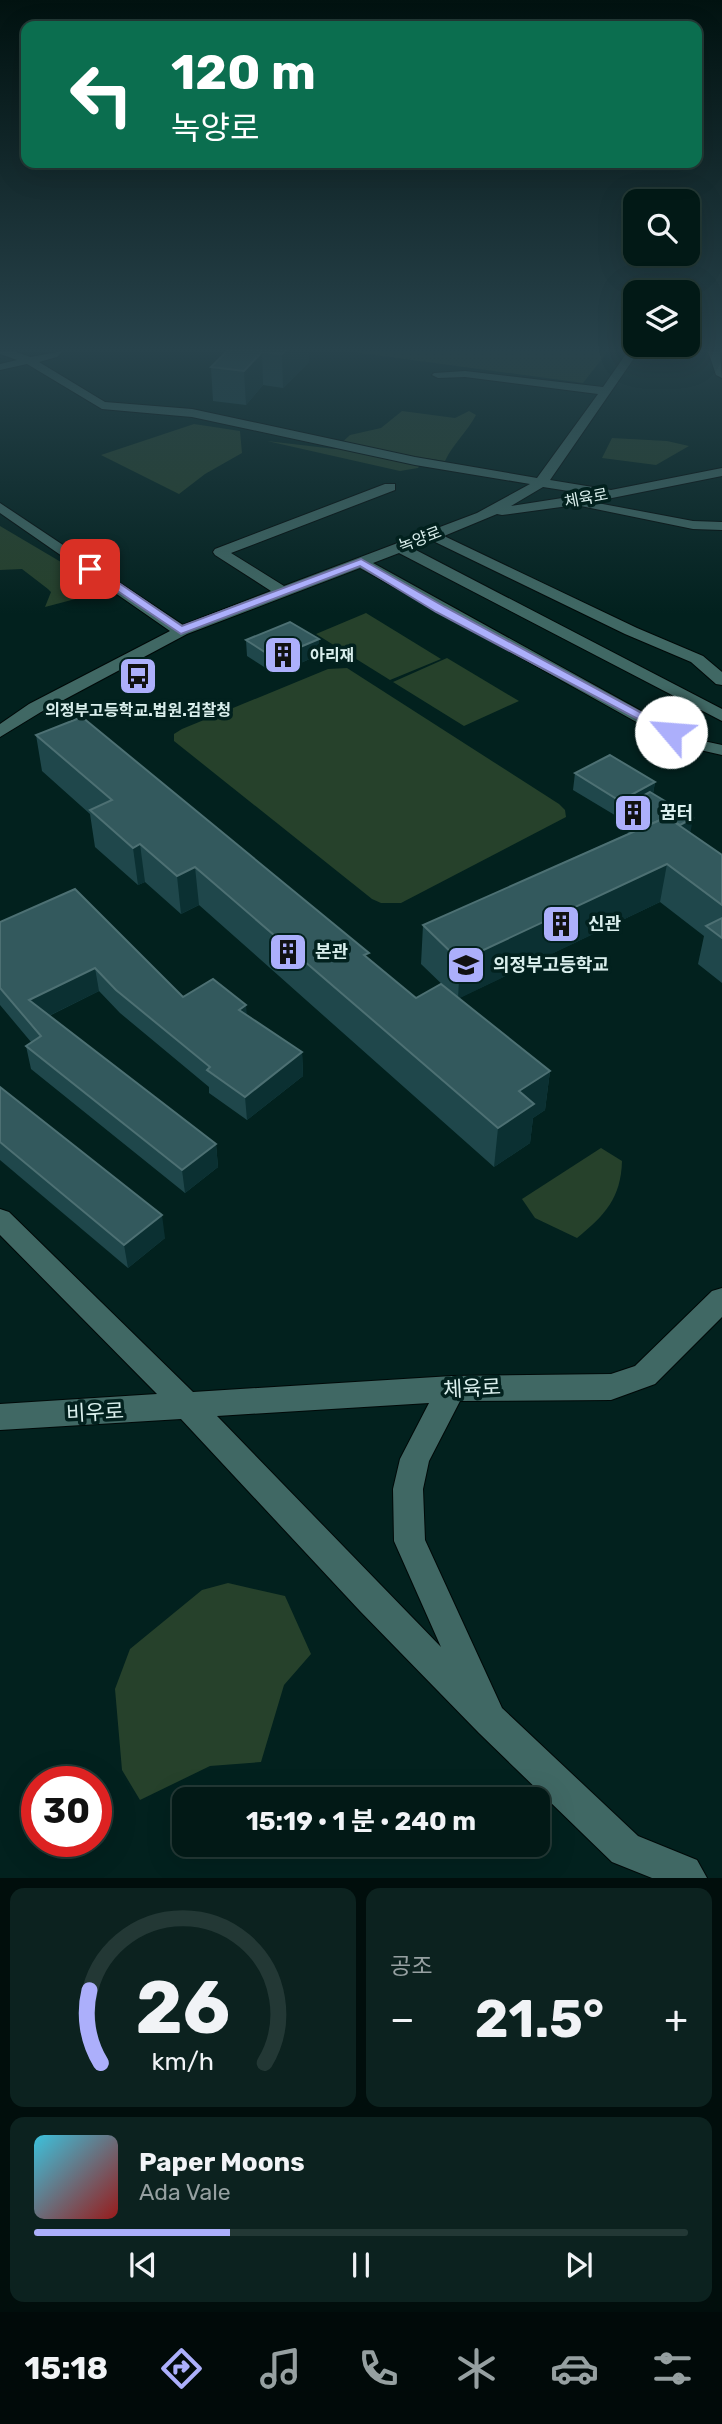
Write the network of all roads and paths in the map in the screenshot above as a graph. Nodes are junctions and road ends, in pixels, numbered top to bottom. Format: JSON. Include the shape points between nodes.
{"nodes":[{"id":1,"x":311,"y":439,"type":"edge"},
{"id":2,"x":571,"y":439,"type":"edge"},
{"id":3,"x":722,"y":472,"type":"edge"},
{"id":4,"x":540,"y":482,"type":"junction"},
{"id":5,"x":390,"y":487,"type":"dead end"},
{"id":6,"x":611,"y":494,"type":"junction"},
{"id":7,"x":570,"y":502,"type":"junction"},
{"id":8,"x":0,"y":507,"type":"edge"},
{"id":9,"x":490,"y":513,"type":"junction"},
{"id":10,"x":722,"y":526,"type":"edge"},
{"id":11,"x":431,"y":535,"type":"junction"},
{"id":12,"x":399,"y":547,"type":"junction"},
{"id":13,"x":361,"y":562,"type":"junction"},
{"id":14,"x":282,"y":592,"type":"junction"},
{"id":15,"x":181,"y":631,"type":"junction"},
{"id":16,"x":722,"y":680,"type":"edge"},
{"id":17,"x":722,"y":716,"type":"edge"},
{"id":18,"x":0,"y":732,"type":"edge"},
{"id":19,"x":722,"y":750,"type":"edge"},
{"id":20,"x":0,"y":1219,"type":"edge"},
{"id":21,"x":722,"y":1299,"type":"edge"},
{"id":22,"x":452,"y":1389,"type":"junction"},
{"id":23,"x":189,"y":1407,"type":"junction"},
{"id":24,"x":0,"y":1417,"type":"edge"},
{"id":25,"x":491,"y":1721,"type":"junction"},
{"id":26,"x":689,"y":1878,"type":"edge"}],
"edges":[{"from":1,"to":4,"type":"street"},
{"from":2,"to":4,"type":"street","name":"녹양로"},
{"from":3,"to":6,"type":"street","name":"체육로"},
{"from":4,"to":6,"type":"street"},
{"from":4,"to":9,"type":"street","name":"녹양로"},
{"from":5,"to":14,"type":"street","via":[[220,552]]},
{"from":6,"to":7,"type":"street","name":"체육로"},
{"from":7,"to":9,"type":"street","name":"체육로"},
{"from":7,"to":10,"type":"street","via":[[693,525]]},
{"from":8,"to":15,"type":"street"},
{"from":9,"to":11,"type":"street","name":"녹양로"},
{"from":11,"to":12,"type":"street","name":"녹양로"},
{"from":11,"to":16,"type":"street","via":[[697,659]]},
{"from":12,"to":13,"type":"street","name":"녹양로"},
{"from":12,"to":17,"type":"street"},
{"from":13,"to":14,"type":"street","name":"녹양로"},
{"from":13,"to":19,"type":"street","via":[[440,610],[660,726],[691,742]]},
{"from":14,"to":15,"type":"street","name":"녹양로"},
{"from":15,"to":18,"type":"street","name":"녹양로","via":[[35,708]]},
{"from":20,"to":23,"type":"street"},
{"from":21,"to":22,"type":"street","name":"체육로","via":[[645,1375],[611,1387]]},
{"from":22,"to":23,"type":"street","name":"체육로"},
{"from":22,"to":25,"type":"street","via":[[415,1459],[408,1489],[410,1541]]},
{"from":23,"to":24,"type":"street","name":"비우로"},
{"from":23,"to":25,"type":"street"},
{"from":25,"to":26,"type":"street","via":[[625,1849]]}]}
